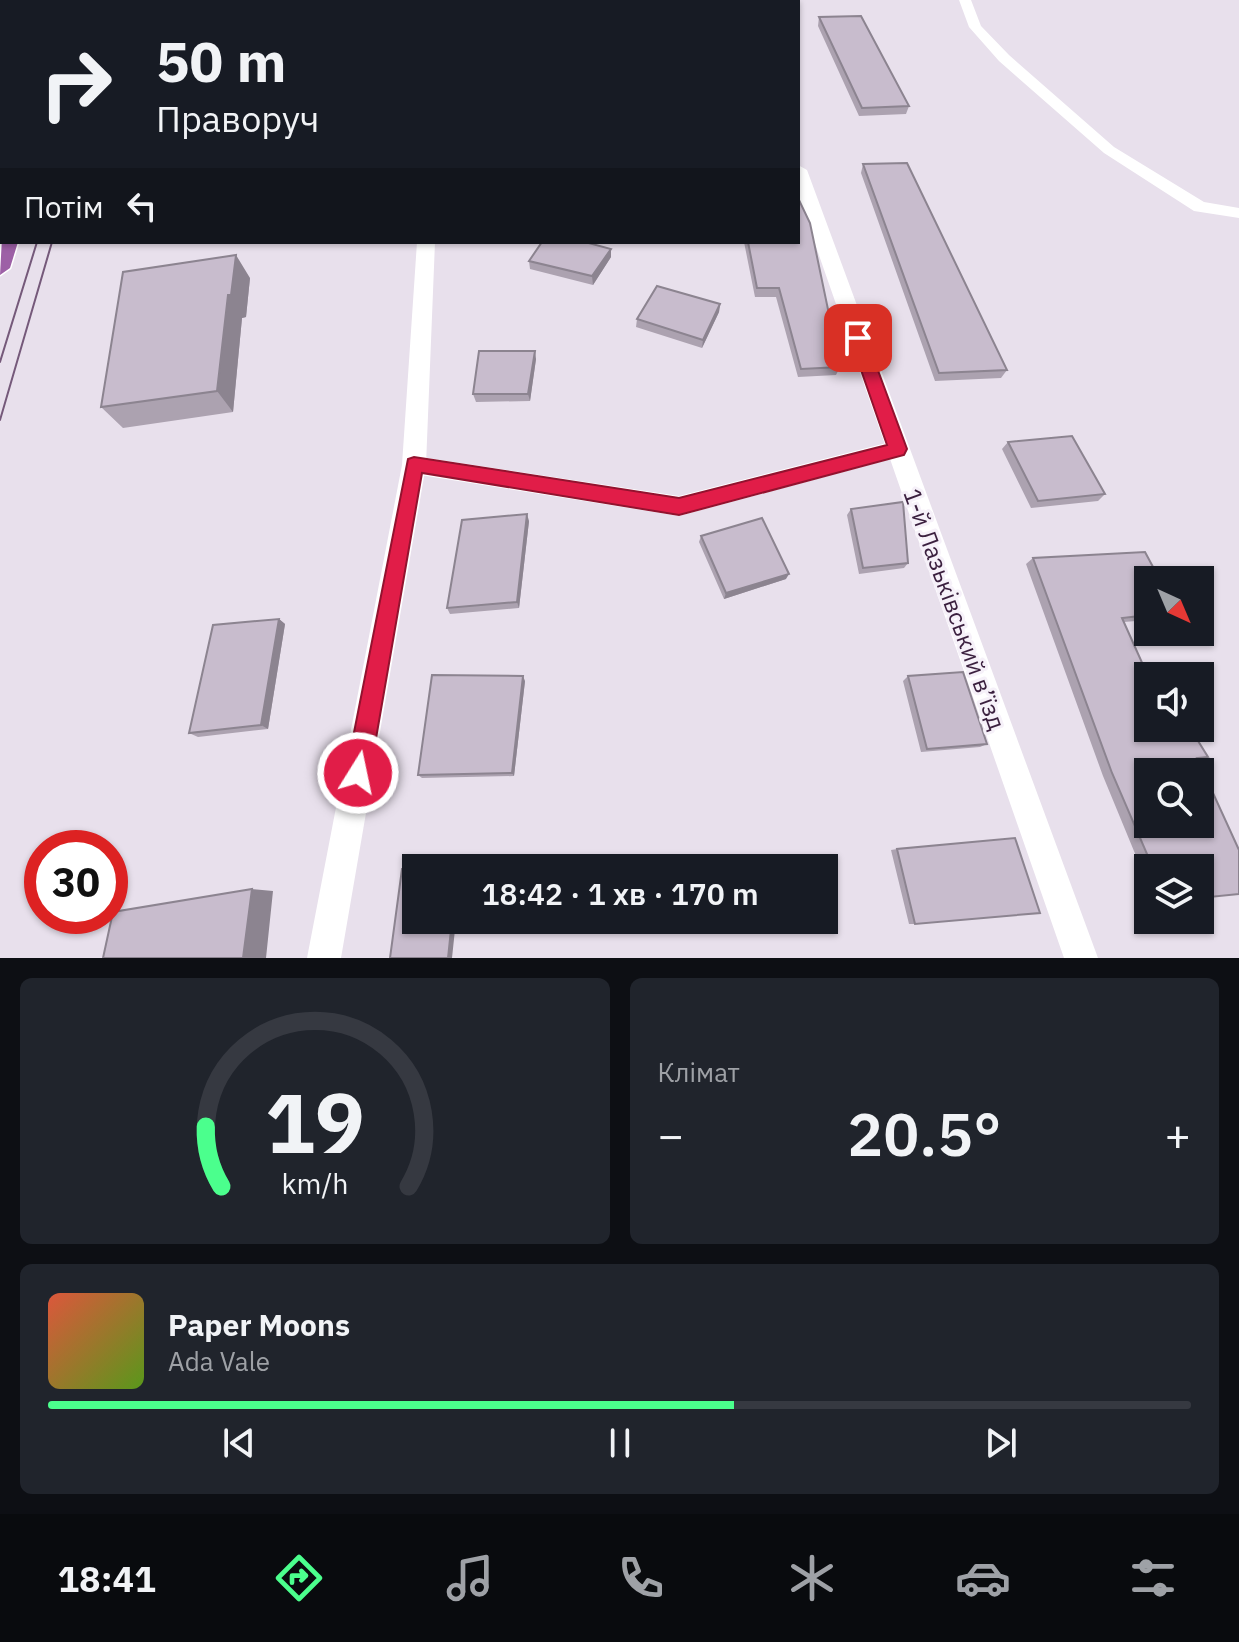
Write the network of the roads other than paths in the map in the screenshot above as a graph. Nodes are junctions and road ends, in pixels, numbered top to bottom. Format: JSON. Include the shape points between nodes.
{"nodes":[{"id":1,"x":965,"y":0,"type":"edge"},
{"id":2,"x":800,"y":176,"type":"edge"},
{"id":3,"x":1239,"y":213,"type":"edge"},
{"id":4,"x":8,"y":244,"type":"edge"},
{"id":5,"x":426,"y":244,"type":"edge"},
{"id":6,"x":0,"y":268,"type":"edge"},
{"id":7,"x":898,"y":449,"type":"junction"},
{"id":8,"x":414,"y":465,"type":"junction"},
{"id":9,"x":324,"y":958,"type":"edge"},
{"id":10,"x":1081,"y":958,"type":"edge"}],
"edges":[{"from":1,"to":3,"type":"lane","via":[[975,27],[1004,58],[1109,150],[1200,207]]},
{"from":2,"to":7,"type":"street","name":"1-й Лазьківський в’їзд"},
{"from":4,"to":6,"type":"main road"},
{"from":5,"to":8,"type":"street"},
{"from":7,"to":8,"type":"lane","via":[[679,506]]},
{"from":7,"to":10,"type":"street","name":"1-й Лазьківський в’їзд"},
{"from":8,"to":9,"type":"street"}]}
